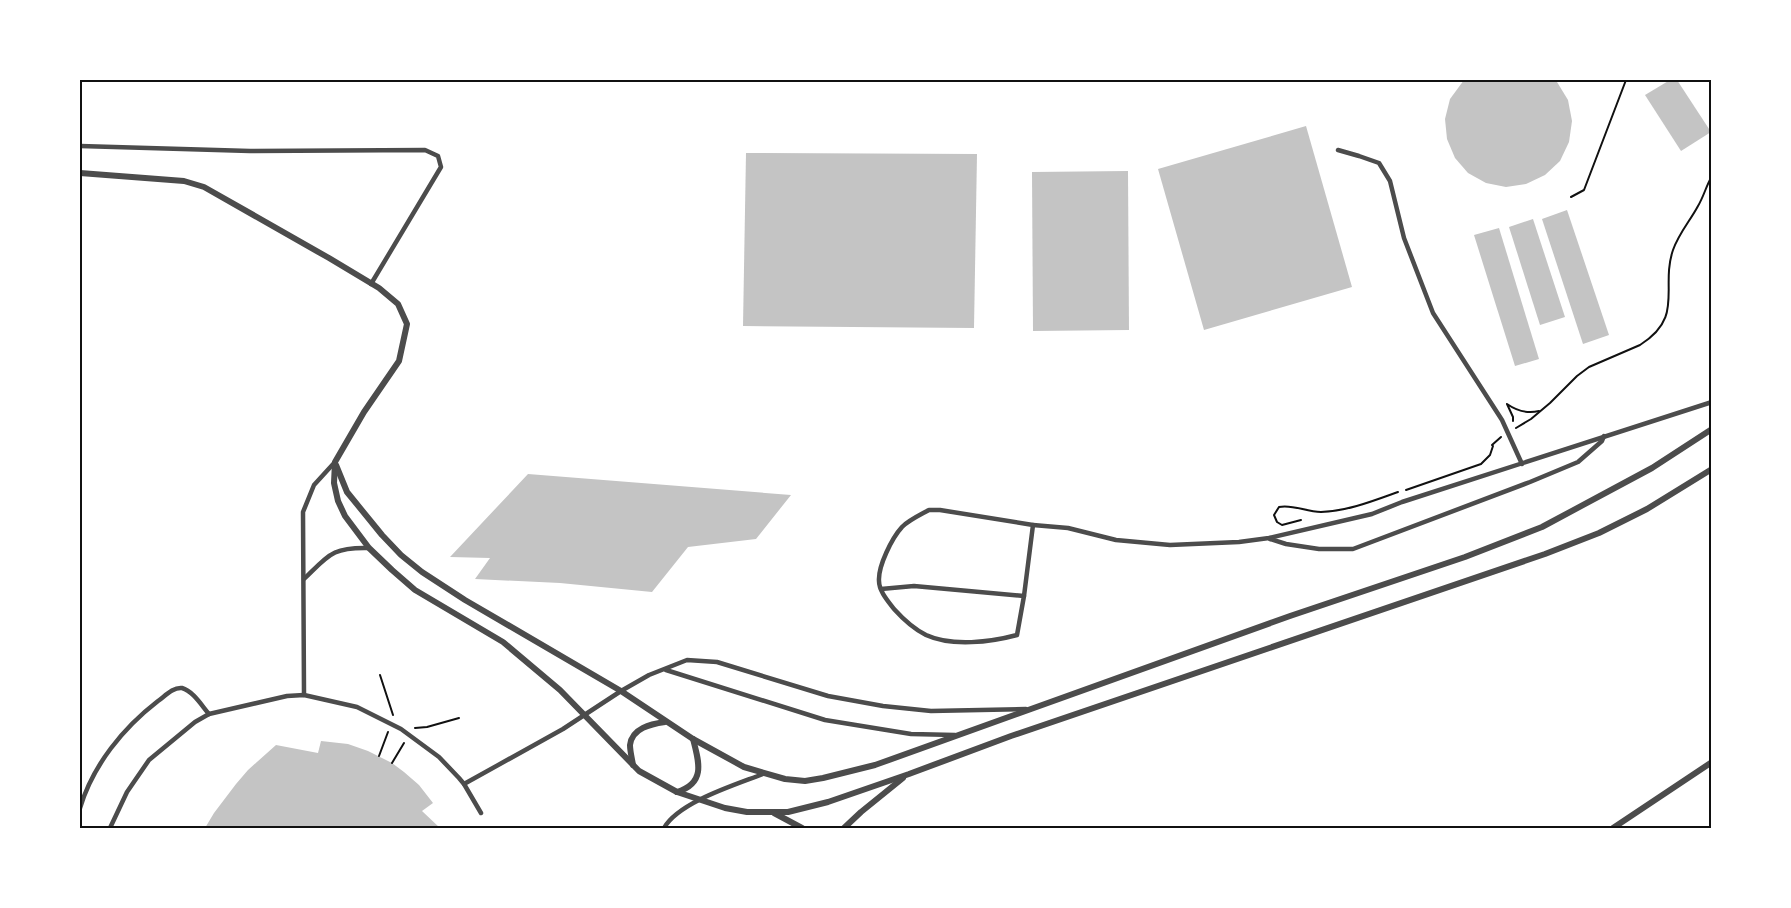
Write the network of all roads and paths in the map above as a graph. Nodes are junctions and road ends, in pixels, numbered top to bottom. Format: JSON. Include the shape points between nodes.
{"nodes":[{"id":1,"x":1626,"y":80,"type":"edge"},
{"id":2,"x":80,"y":146,"type":"edge"},
{"id":3,"x":1338,"y":150,"type":"dead end"},
{"id":4,"x":80,"y":172,"type":"edge"},
{"id":5,"x":1712,"y":176,"type":"edge"},
{"id":6,"x":1571,"y":197,"type":"dead end"},
{"id":7,"x":371,"y":284,"type":"junction"},
{"id":8,"x":1712,"y":402,"type":"edge"},
{"id":9,"x":1542,"y":410,"type":"junction"},
{"id":10,"x":1516,"y":428,"type":"junction"},
{"id":11,"x":1712,"y":429,"type":"edge"},
{"id":12,"x":1508,"y":433,"type":"junction"},
{"id":13,"x":1604,"y":436,"type":"junction"},
{"id":14,"x":334,"y":462,"type":"junction"},
{"id":15,"x":1522,"y":464,"type":"junction"},
{"id":16,"x":1712,"y":470,"type":"edge"},
{"id":17,"x":1331,"y":512,"type":"junction"},
{"id":18,"x":1322,"y":516,"type":"dead end"},
{"id":19,"x":1305,"y":519,"type":"dead end"},
{"id":20,"x":1033,"y":525,"type":"junction"},
{"id":21,"x":1269,"y":538,"type":"junction"},
{"id":22,"x":369,"y":548,"type":"junction"},
{"id":23,"x":303,"y":579,"type":"junction"},
{"id":24,"x":880,"y":589,"type":"junction"},
{"id":25,"x":1024,"y":596,"type":"junction"},
{"id":26,"x":664,"y":669,"type":"junction"},
{"id":27,"x":380,"y":675,"type":"dead end"},
{"id":28,"x":621,"y":691,"type":"junction"},
{"id":29,"x":304,"y":695,"type":"junction"},
{"id":30,"x":1031,"y":709,"type":"junction"},
{"id":31,"x":209,"y":714,"type":"junction"},
{"id":32,"x":583,"y":715,"type":"junction"},
{"id":33,"x":394,"y":718,"type":"dead end"},
{"id":34,"x":459,"y":718,"type":"dead end"},
{"id":35,"x":665,"y":722,"type":"junction"},
{"id":36,"x":432,"y":725,"type":"dead end"},
{"id":37,"x":390,"y":728,"type":"dead end"},
{"id":38,"x":957,"y":735,"type":"junction"},
{"id":39,"x":407,"y":736,"type":"dead end"},
{"id":40,"x":693,"y":739,"type":"junction"},
{"id":41,"x":379,"y":756,"type":"dead end"},
{"id":42,"x":1712,"y":762,"type":"edge"},
{"id":43,"x":392,"y":764,"type":"dead end"},
{"id":44,"x":633,"y":765,"type":"junction"},
{"id":45,"x":763,"y":774,"type":"junction"},
{"id":46,"x":909,"y":774,"type":"junction"},
{"id":47,"x":464,"y":784,"type":"junction"},
{"id":48,"x":677,"y":792,"type":"junction"},
{"id":49,"x":700,"y":801,"type":"junction"},
{"id":50,"x":80,"y":808,"type":"edge"},
{"id":51,"x":770,"y":812,"type":"junction"},
{"id":52,"x":481,"y":813,"type":"dead end"},
{"id":53,"x":110,"y":828,"type":"edge"},
{"id":54,"x":664,"y":828,"type":"edge"},
{"id":55,"x":802,"y":828,"type":"edge"},
{"id":56,"x":844,"y":828,"type":"edge"},
{"id":57,"x":1612,"y":828,"type":"edge"}],
"edges":[{"from":1,"to":6,"type":"path","via":[[1584,190]]},
{"from":2,"to":7,"type":"lane","via":[[250,151],[425,150],[438,156],[441,167]]},
{"from":3,"to":12,"type":"lane","via":[[1379,163],[1390,181],[1404,238],[1433,313]]},
{"from":4,"to":7,"type":"street","via":[[184,181],[204,187]]},
{"from":5,"to":9,"type":"path","via":[[1674,247],[1669,267],[1669,309],[1659,328],[1640,345],[1589,367]]},
{"from":7,"to":14,"type":"street","via":[[398,304],[407,324],[403,344],[399,361]]},
{"from":8,"to":13,"type":"lane"},
{"from":9,"to":10,"type":"path"},
{"from":9,"to":10,"type":"path","via":[[1526,412],[1507,404]]},
{"from":10,"to":12,"type":"path"},
{"from":11,"to":30,"type":"street","via":[[1652,468],[1542,527],[1465,558]]},
{"from":12,"to":15,"type":"lane"},
{"from":12,"to":17,"type":"path","via":[[1492,445],[1481,464]]},
{"from":13,"to":15,"type":"lane"},
{"from":13,"to":21,"type":"lane","via":[[1578,462],[1353,549],[1319,549]]},
{"from":14,"to":22,"type":"street","via":[[338,501]]},
{"from":14,"to":23,"type":"lane","via":[[314,485],[303,512]]},
{"from":14,"to":28,"type":"street","via":[[347,492],[401,555],[465,600]]},
{"from":15,"to":21,"type":"lane","via":[[1372,514]]},
{"from":16,"to":46,"type":"street","via":[[1647,509],[1545,554]]},
{"from":17,"to":18,"type":"path"},
{"from":17,"to":19,"type":"path","via":[[1284,505],[1274,515],[1282,525]]},
{"from":20,"to":21,"type":"lane","via":[[1170,545]]},
{"from":20,"to":24,"type":"lane","via":[[929,510],[902,528],[883,558]]},
{"from":20,"to":25,"type":"lane"},
{"from":22,"to":23,"type":"lane","via":[[351,547],[330,554]]},
{"from":22,"to":32,"type":"street","via":[[415,590],[503,642]]},
{"from":23,"to":29,"type":"lane"},
{"from":24,"to":25,"type":"lane","via":[[914,586]]},
{"from":24,"to":25,"type":"lane","via":[[905,621],[921,632],[938,639],[966,642],[1017,635]]},
{"from":26,"to":28,"type":"lane"},
{"from":26,"to":30,"type":"lane","via":[[687,660],[717,662],[828,696],[883,706],[931,711]]},
{"from":26,"to":38,"type":"lane","via":[[825,720],[911,734]]},
{"from":27,"to":33,"type":"path"},
{"from":28,"to":32,"type":"lane"},
{"from":28,"to":35,"type":"street"},
{"from":29,"to":31,"type":"lane"},
{"from":29,"to":47,"type":"lane","via":[[357,707],[401,729],[439,757]]},
{"from":30,"to":38,"type":"street"},
{"from":31,"to":50,"type":"lane","via":[[189,692],[174,689],[122,733],[100,764]]},
{"from":31,"to":53,"type":"lane","via":[[149,760],[127,792]]},
{"from":32,"to":44,"type":"street"},
{"from":32,"to":47,"type":"lane"},
{"from":34,"to":36,"type":"path"},
{"from":35,"to":40,"type":"street"},
{"from":35,"to":44,"type":"street","via":[[651,723],[634,736],[630,744]]},
{"from":37,"to":41,"type":"path"},
{"from":38,"to":45,"type":"street","via":[[875,765],[823,778],[805,781]]},
{"from":39,"to":43,"type":"path"},
{"from":40,"to":45,"type":"street"},
{"from":40,"to":48,"type":"street","via":[[699,761],[695,781]]},
{"from":42,"to":57,"type":"street"},
{"from":44,"to":48,"type":"street"},
{"from":45,"to":49,"type":"lane"},
{"from":46,"to":51,"type":"street","via":[[828,802],[788,812]]},
{"from":46,"to":56,"type":"street"},
{"from":47,"to":52,"type":"lane"},
{"from":48,"to":49,"type":"street"},
{"from":49,"to":51,"type":"street","via":[[747,812]]},
{"from":49,"to":54,"type":"lane","via":[[682,809]]},
{"from":51,"to":55,"type":"street"}]}
